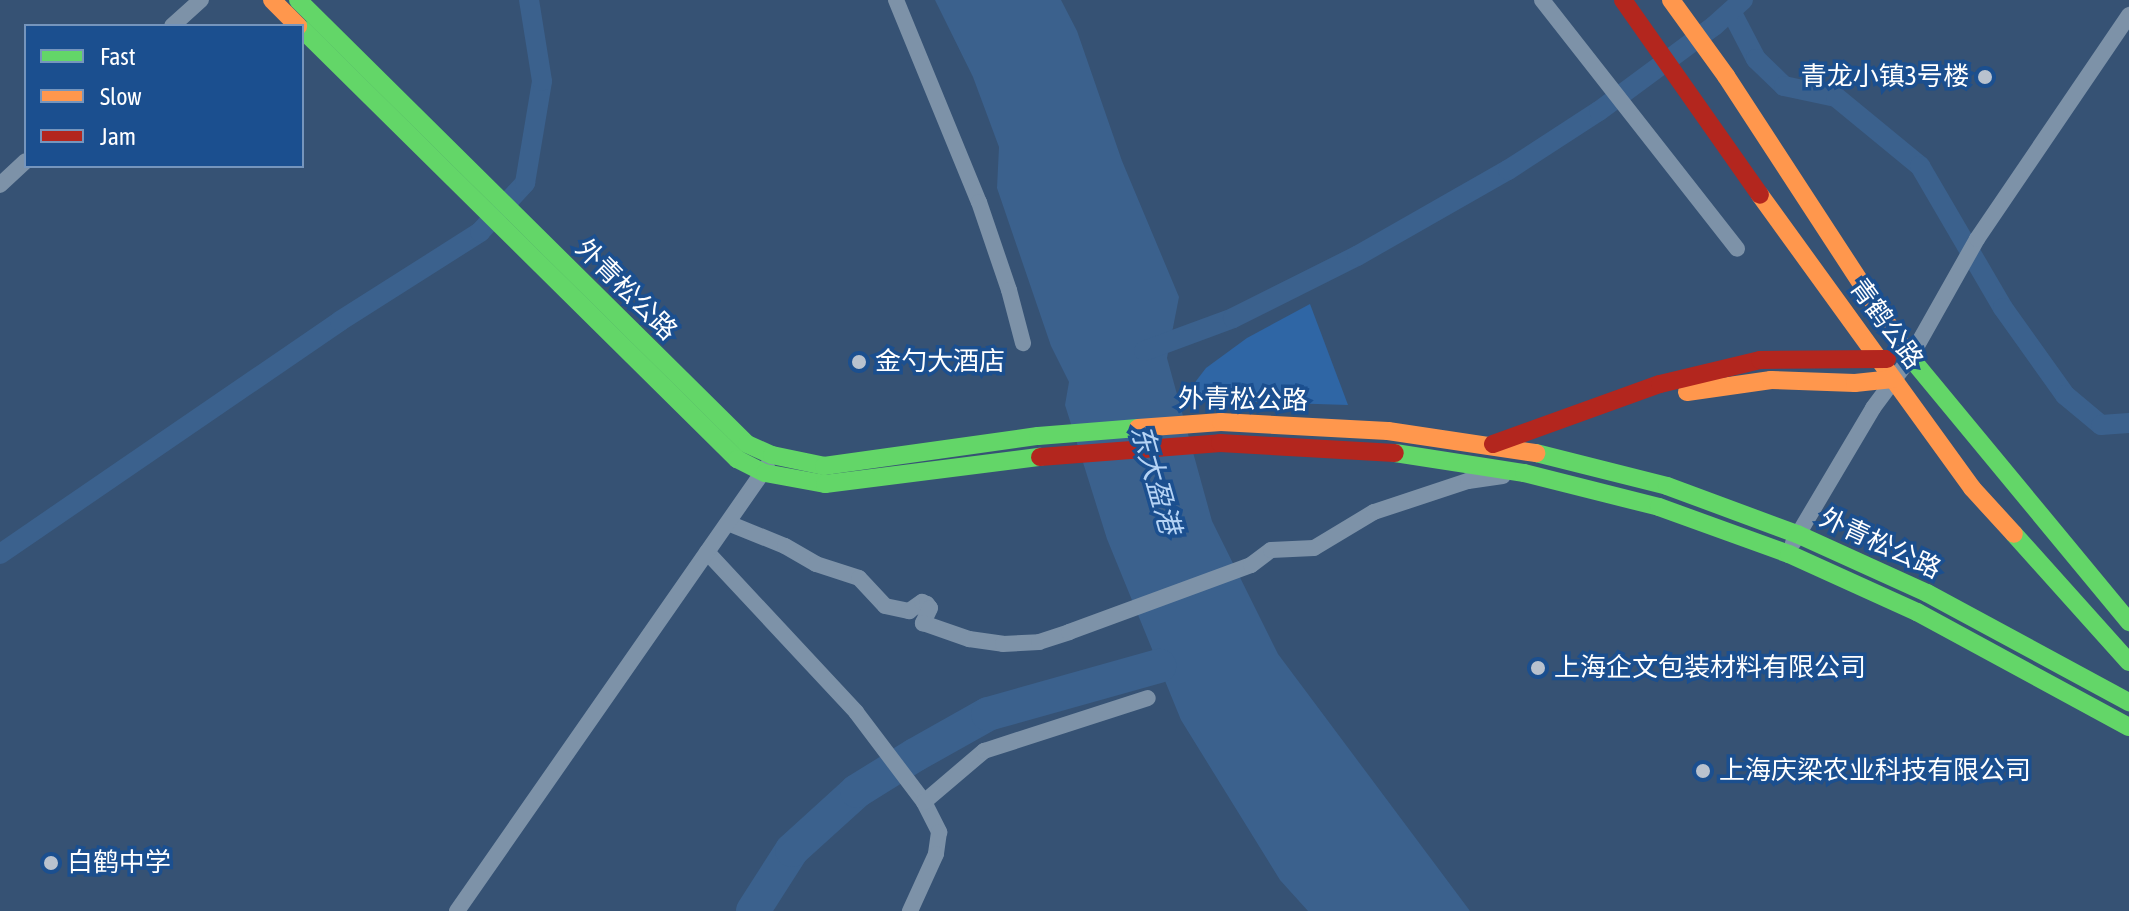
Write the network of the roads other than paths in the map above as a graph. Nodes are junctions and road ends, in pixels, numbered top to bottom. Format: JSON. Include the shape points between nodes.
{"nodes":[{"id":1,"x":201,"y":0,"type":"edge"},
{"id":2,"x":272,"y":0,"type":"edge"},
{"id":3,"x":298,"y":0,"type":"edge"},
{"id":4,"x":896,"y":0,"type":"edge"},
{"id":5,"x":1542,"y":0,"type":"edge"},
{"id":6,"x":1623,"y":0,"type":"edge"},
{"id":7,"x":1671,"y":0,"type":"edge"},
{"id":8,"x":2129,"y":15,"type":"edge"},
{"id":9,"x":174,"y":24,"type":"edge"},
{"id":10,"x":296,"y":24,"type":"edge"},
{"id":11,"x":304,"y":32,"type":"edge"},
{"id":12,"x":24,"y":163,"type":"edge"},
{"id":13,"x":0,"y":185,"type":"edge"},
{"id":14,"x":490,"y":204,"type":"junction"},
{"id":15,"x":508,"y":222,"type":"junction"},
{"id":16,"x":1737,"y":249,"type":"dead end"},
{"id":17,"x":1023,"y":343,"type":"dead end"},
{"id":18,"x":1910,"y":358,"type":"junction"},
{"id":19,"x":1876,"y":359,"type":"junction"},
{"id":20,"x":1893,"y":379,"type":"junction"},
{"id":21,"x":1489,"y":445,"type":"junction"},
{"id":22,"x":1521,"y":450,"type":"junction"},
{"id":23,"x":772,"y":455,"type":"junction"},
{"id":24,"x":1477,"y":466,"type":"junction"},
{"id":25,"x":765,"y":473,"type":"junction"},
{"id":26,"x":1524,"y":473,"type":"junction"},
{"id":27,"x":728,"y":523,"type":"junction"},
{"id":28,"x":1797,"y":534,"type":"junction"},
{"id":29,"x":707,"y":552,"type":"junction"},
{"id":30,"x":1789,"y":554,"type":"junction"},
{"id":31,"x":2129,"y":622,"type":"edge"},
{"id":32,"x":2129,"y":662,"type":"edge"},
{"id":33,"x":1148,"y":698,"type":"dead end"},
{"id":34,"x":2129,"y":702,"type":"edge"},
{"id":35,"x":2129,"y":727,"type":"edge"},
{"id":36,"x":924,"y":802,"type":"junction"},
{"id":37,"x":457,"y":911,"type":"edge"},
{"id":38,"x":910,"y":911,"type":"edge"}],
"edges":[{"from":1,"to":9,"type":"street"},
{"from":2,"to":10,"type":"main road","name":"外青松公路"},
{"from":3,"to":14,"type":"main road","name":"外青松公路"},
{"from":4,"to":17,"type":"street","via":[[979,202]]},
{"from":5,"to":16,"type":"street"},
{"from":6,"to":19,"type":"main road","name":"青鹤公路"},
{"from":7,"to":18,"type":"main road","name":"青鹤公路"},
{"from":8,"to":18,"type":"street","via":[[1977,239]]},
{"from":11,"to":14,"type":"main road","name":"外青松公路"},
{"from":12,"to":13,"type":"street"},
{"from":14,"to":15,"type":"main road","name":"外青松公路"},
{"from":15,"to":23,"type":"main road","name":"外青松公路","via":[[728,428]]},
{"from":15,"to":25,"type":"main road","name":"外青松公路","via":[[714,440]]},
{"from":18,"to":19,"type":"main road"},
{"from":18,"to":20,"type":"street"},
{"from":18,"to":31,"type":"main road","name":"青鹤公路"},
{"from":19,"to":20,"type":"main road","name":"青鹤公路"},
{"from":19,"to":21,"type":"main road","via":[[1760,360],[1660,384]]},
{"from":20,"to":22,"type":"main road","via":[[1771,380],[1681,392]]},
{"from":20,"to":28,"type":"street"},
{"from":20,"to":32,"type":"main road","name":"青鹤公路","via":[[1972,488]]},
{"from":21,"to":22,"type":"main road","name":"外青松公路"},
{"from":21,"to":23,"type":"main road","name":"外青松公路","via":[[1388,431],[1221,422],[1038,436],[824,466]]},
{"from":22,"to":24,"type":"main road"},
{"from":22,"to":28,"type":"main road","name":"外青松公路","via":[[1667,486]]},
{"from":23,"to":25,"type":"street"},
{"from":24,"to":25,"type":"main road","name":"外青松公路","via":[[1385,452],[1220,443],[1038,457],[825,484]]},
{"from":24,"to":26,"type":"main road","name":"外青松公路"},
{"from":25,"to":27,"type":"street"},
{"from":26,"to":27,"type":"street","via":[[1468,481],[1374,512],[1314,548],[1271,550],[1251,565],[1039,642],[969,639],[923,623],[927,604],[909,611],[885,606],[859,578]]},
{"from":26,"to":30,"type":"main road","name":"外青松公路","via":[[1659,507]]},
{"from":27,"to":29,"type":"street"},
{"from":28,"to":30,"type":"street"},
{"from":28,"to":34,"type":"main road","name":"外青松公路","via":[[1927,593]]},
{"from":29,"to":36,"type":"street","via":[[856,712]]},
{"from":29,"to":37,"type":"street"},
{"from":30,"to":35,"type":"main road","name":"外青松公路","via":[[1917,612]]},
{"from":33,"to":36,"type":"street","via":[[984,751]]},
{"from":36,"to":38,"type":"street","via":[[939,832],[936,854]]}]}
